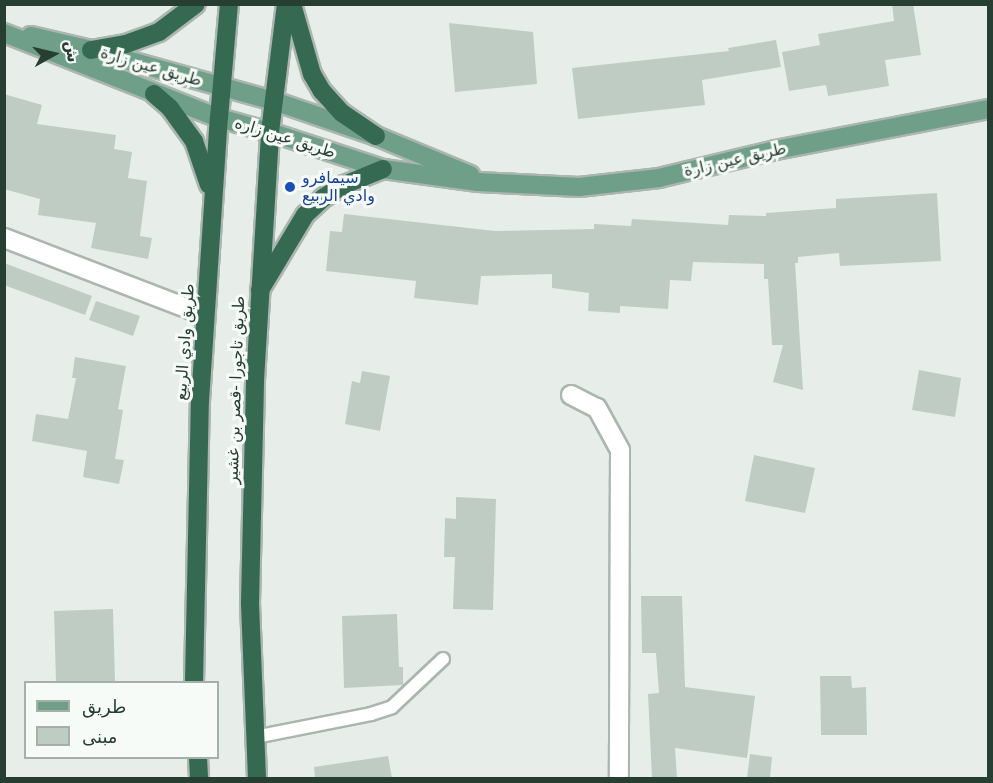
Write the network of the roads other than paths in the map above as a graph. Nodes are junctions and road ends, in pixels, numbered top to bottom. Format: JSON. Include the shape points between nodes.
{"nodes":[{"id":1,"x":196,"y":4,"type":"edge"},
{"id":2,"x":229,"y":4,"type":"edge"},
{"id":3,"x":286,"y":4,"type":"edge"},
{"id":4,"x":292,"y":4,"type":"edge"},
{"id":5,"x":7,"y":34,"type":"edge"},
{"id":6,"x":91,"y":50,"type":"junction"},
{"id":7,"x":222,"y":87,"type":"junction"},
{"id":8,"x":154,"y":94,"type":"junction"},
{"id":9,"x":274,"y":101,"type":"junction"},
{"id":10,"x":988,"y":109,"type":"edge"},
{"id":11,"x":219,"y":118,"type":"junction"},
{"id":12,"x":270,"y":132,"type":"junction"},
{"id":13,"x":376,"y":136,"type":"junction"},
{"id":14,"x":383,"y":169,"type":"junction"},
{"id":15,"x":478,"y":182,"type":"junction"},
{"id":16,"x":213,"y":211,"type":"junction"},
{"id":17,"x":4,"y":238,"type":"edge"},
{"id":18,"x":258,"y":294,"type":"junction"},
{"id":19,"x":206,"y":315,"type":"junction"},
{"id":20,"x":571,"y":395,"type":"dead end"},
{"id":21,"x":443,"y":659,"type":"dead end"},
{"id":22,"x":194,"y":681,"type":"edge"},
{"id":23,"x":255,"y":737,"type":"junction"},
{"id":24,"x":198,"y":759,"type":"edge"},
{"id":25,"x":199,"y":778,"type":"edge"},
{"id":26,"x":257,"y":778,"type":"edge"},
{"id":27,"x":619,"y":778,"type":"edge"}],
"edges":[{"from":1,"to":6,"type":"highway","via":[[159,32],[126,44]]},
{"from":2,"to":7,"type":"highway","name":"طريق وادي الربيع"},
{"from":3,"to":9,"type":"highway","name":"طريق تاجورا -قصر بن غشير"},
{"from":4,"to":13,"type":"highway","via":[[312,74],[322,92],[342,113]]},
{"from":5,"to":6,"type":"main road","name":"طريق عين زارة","via":[[34,36]]},
{"from":5,"to":8,"type":"main road","name":"طريق عين زاره"},
{"from":6,"to":7,"type":"main road","name":"طريق عين زارة"},
{"from":7,"to":9,"type":"main road","name":"طريق عين زاره"},
{"from":7,"to":11,"type":"highway","name":"طريق وادي الربيع"},
{"from":8,"to":11,"type":"main road","name":"طريق عين زاره"},
{"from":8,"to":16,"type":"highway","via":[[170,108],[194,141]]},
{"from":9,"to":12,"type":"highway","name":"طريق تاجورا -قصر بن غشير"},
{"from":9,"to":13,"type":"main road","name":"طريق عين زاره"},
{"from":10,"to":15,"type":"main road","name":"طريق عين زارة","via":[[776,150],[659,178],[579,187]]},
{"from":11,"to":12,"type":"main road","name":"طريق عين زاره"},
{"from":11,"to":16,"type":"highway","name":"طريق وادي الربيع"},
{"from":12,"to":14,"type":"main road","name":"طريق عين زاره"},
{"from":12,"to":18,"type":"highway","name":"طريق تاجورا -قصر بن غشير"},
{"from":13,"to":15,"type":"main road","name":"طريق عين زاره","via":[[468,173]]},
{"from":14,"to":15,"type":"main road","name":"طريق عين زاره"},
{"from":14,"to":18,"type":"highway","via":[[344,185],[305,215]]},
{"from":16,"to":19,"type":"highway","name":"طريق وادي الربيع"},
{"from":17,"to":19,"type":"street"},
{"from":18,"to":23,"type":"highway","name":"طريق تاجورا -قصر بن غشير","via":[[250,603]]},
{"from":19,"to":22,"type":"highway","name":"طريق وادي الربيع"},
{"from":20,"to":27,"type":"street","via":[[597,408],[621,450]]},
{"from":21,"to":23,"type":"lane","via":[[392,707]]},
{"from":23,"to":26,"type":"highway","name":"طريق تاجورا -قصر بن غشير"},
{"from":24,"to":25,"type":"highway"}]}
